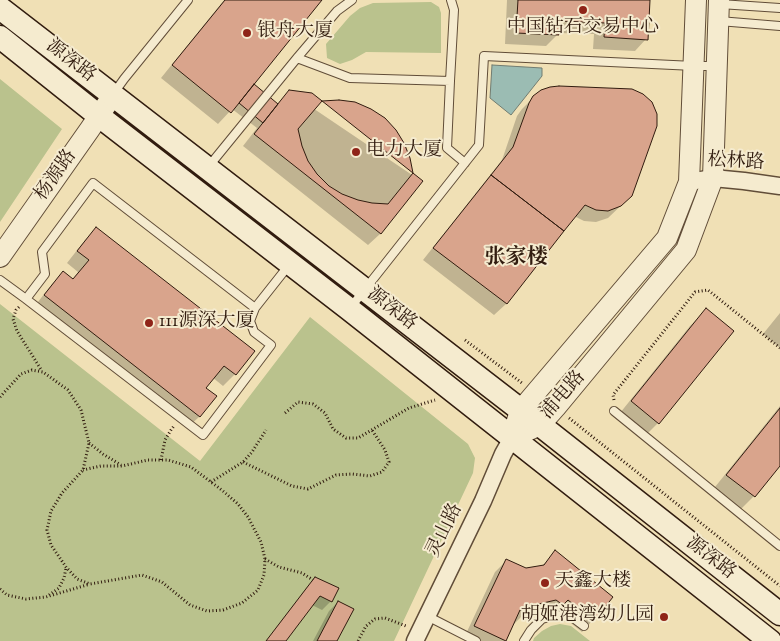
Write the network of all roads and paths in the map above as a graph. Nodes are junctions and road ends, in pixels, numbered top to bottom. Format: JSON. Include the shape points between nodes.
{"nodes":[{"id":1,"x":188,"y":0,"type":"edge"},
{"id":2,"x":352,"y":0,"type":"edge"},
{"id":3,"x":451,"y":0,"type":"edge"},
{"id":4,"x":696,"y":0,"type":"edge"},
{"id":5,"x":0,"y":8,"type":"edge"},
{"id":6,"x":780,"y":8,"type":"edge"},
{"id":7,"x":719,"y":9,"type":"edge"},
{"id":8,"x":780,"y":26,"type":"edge"},
{"id":9,"x":0,"y":37,"type":"edge"},
{"id":10,"x":297,"y":58,"type":"junction"},
{"id":11,"x":694,"y":66,"type":"junction"},
{"id":12,"x":717,"y":66,"type":"junction"},
{"id":13,"x":450,"y":81,"type":"junction"},
{"id":14,"x":113,"y":95,"type":"junction"},
{"id":15,"x":99,"y":116,"type":"junction"},
{"id":16,"x":466,"y":163,"type":"junction"},
{"id":17,"x":207,"y":168,"type":"junction"},
{"id":18,"x":713,"y":178,"type":"junction"},
{"id":19,"x":689,"y":182,"type":"junction"},
{"id":20,"x":780,"y":186,"type":"edge"},
{"id":21,"x":0,"y":257,"type":"edge"},
{"id":22,"x":290,"y":263,"type":"junction"},
{"id":23,"x":0,"y":280,"type":"edge"},
{"id":24,"x":365,"y":290,"type":"junction"},
{"id":25,"x":26,"y":299,"type":"junction"},
{"id":26,"x":255,"y":308,"type":"junction"},
{"id":27,"x":349,"y":309,"type":"junction"},
{"id":28,"x":780,"y":348,"type":"edge"},
{"id":29,"x":42,"y":372,"type":"junction"},
{"id":30,"x":0,"y":397,"type":"edge"},
{"id":31,"x":463,"y":399,"type":"junction"},
{"id":32,"x":520,"y":411,"type":"junction"},
{"id":33,"x":614,"y":411,"type":"joint"},
{"id":34,"x":285,"y":412,"type":"dead end"},
{"id":35,"x":181,"y":418,"type":"junction"},
{"id":36,"x":540,"y":425,"type":"junction"},
{"id":37,"x":266,"y":430,"type":"dead end"},
{"id":38,"x":372,"y":430,"type":"junction"},
{"id":39,"x":512,"y":438,"type":"junction"},
{"id":40,"x":89,"y":443,"type":"junction"},
{"id":41,"x":160,"y":460,"type":"junction"},
{"id":42,"x":243,"y":462,"type":"junction"},
{"id":43,"x":122,"y":466,"type":"junction"},
{"id":44,"x":83,"y":470,"type":"junction"},
{"id":45,"x":211,"y":482,"type":"junction"},
{"id":46,"x":780,"y":546,"type":"edge"},
{"id":47,"x":265,"y":560,"type":"junction"},
{"id":48,"x":66,"y":567,"type":"junction"},
{"id":49,"x":313,"y":580,"type":"dead end"},
{"id":50,"x":90,"y":584,"type":"junction"},
{"id":51,"x":0,"y":589,"type":"edge"},
{"id":52,"x":46,"y":597,"type":"junction"},
{"id":53,"x":780,"y":614,"type":"edge"},
{"id":54,"x":426,"y":616,"type":"junction"},
{"id":55,"x":584,"y":626,"type":"dead end"},
{"id":56,"x":417,"y":637,"type":"edge"},
{"id":57,"x":358,"y":641,"type":"edge"},
{"id":58,"x":476,"y":641,"type":"edge"},
{"id":59,"x":524,"y":641,"type":"edge"},
{"id":60,"x":770,"y":641,"type":"edge"}],
"edges":[{"from":1,"to":14,"type":"lane"},
{"from":2,"to":10,"type":"lane","via":[[337,11]]},
{"from":3,"to":13,"type":"lane","via":[[454,10]]},
{"from":4,"to":11,"type":"street","name":"浦电路"},
{"from":5,"to":14,"type":"main road","name":"源深路"},
{"from":6,"to":7,"type":"lane"},
{"from":7,"to":8,"type":"lane"},
{"from":7,"to":12,"type":"street","name":"浦电路"},
{"from":9,"to":15,"type":"main road","name":"源深路"},
{"from":10,"to":13,"type":"lane","via":[[350,78]]},
{"from":10,"to":17,"type":"lane"},
{"from":11,"to":12,"type":"lane"},
{"from":11,"to":16,"type":"lane","via":[[484,56],[480,145]]},
{"from":11,"to":19,"type":"street","name":"浦电路"},
{"from":12,"to":18,"type":"street","name":"浦电路"},
{"from":13,"to":16,"type":"lane","via":[[447,148]]},
{"from":14,"to":15,"type":"street","name":"杨源路"},
{"from":14,"to":17,"type":"main road","name":"源深路"},
{"from":15,"to":21,"type":"street","name":"杨源路"},
{"from":15,"to":22,"type":"main road","name":"源深路"},
{"from":16,"to":24,"type":"lane"},
{"from":17,"to":24,"type":"main road","name":"源深路"},
{"from":18,"to":19,"type":"street","name":"松林路"},
{"from":18,"to":20,"type":"street","name":"松林路"},
{"from":18,"to":36,"type":"street","name":"浦电路","via":[[686,250]]},
{"from":19,"to":32,"type":"street","name":"浦电路","via":[[667,238]]},
{"from":22,"to":26,"type":"lane"},
{"from":22,"to":27,"type":"main road","name":"源深路"},
{"from":23,"to":25,"type":"lane"},
{"from":24,"to":27,"type":"lane"},
{"from":24,"to":32,"type":"main road","name":"源深路"},
{"from":25,"to":26,"type":"lane","via":[[45,274],[42,252],[93,183]]},
{"from":25,"to":29,"type":"path","via":[[13,318],[17,331]]},
{"from":25,"to":35,"type":"lane"},
{"from":26,"to":35,"type":"lane","via":[[250,321],[254,332],[271,345],[203,436]]},
{"from":27,"to":31,"type":"main road","name":"源深路"},
{"from":28,"to":33,"type":"path","via":[[708,290],[695,292],[613,395]]},
{"from":29,"to":30,"type":"path","via":[[32,370],[21,374]]},
{"from":29,"to":40,"type":"path","via":[[68,390],[81,410]]},
{"from":31,"to":38,"type":"path","via":[[435,400],[409,408]]},
{"from":31,"to":39,"type":"main road","name":"源深路"},
{"from":32,"to":36,"type":"main road","name":"源深路"},
{"from":32,"to":39,"type":"street","name":"浦电路"},
{"from":33,"to":46,"type":"lane"},
{"from":34,"to":38,"type":"path","via":[[298,402],[313,404],[325,413],[333,429],[346,438],[358,438]]},
{"from":35,"to":41,"type":"path","via":[[165,440]]},
{"from":36,"to":39,"type":"street","name":"浦电路"},
{"from":36,"to":53,"type":"main road","name":"源深路"},
{"from":37,"to":42,"type":"path"},
{"from":38,"to":42,"type":"path","via":[[385,450],[388,462],[382,472],[370,476],[336,475],[308,489],[292,486]]},
{"from":39,"to":54,"type":"street","name":"灵山路"},
{"from":39,"to":60,"type":"main road","name":"源深路"},
{"from":40,"to":43,"type":"path"},
{"from":40,"to":44,"type":"path"},
{"from":41,"to":43,"type":"path"},
{"from":41,"to":45,"type":"path","via":[[191,467]]},
{"from":42,"to":45,"type":"path"},
{"from":43,"to":44,"type":"path"},
{"from":44,"to":48,"type":"path","via":[[51,511],[47,530],[51,545]]},
{"from":45,"to":47,"type":"path","via":[[238,504],[248,517],[261,542]]},
{"from":47,"to":49,"type":"path"},
{"from":47,"to":50,"type":"path","via":[[258,590],[242,603],[223,610],[207,611],[190,606],[162,582],[142,575]]},
{"from":48,"to":50,"type":"path","via":[[76,579]]},
{"from":48,"to":52,"type":"path","via":[[59,588]]},
{"from":50,"to":52,"type":"path"},
{"from":51,"to":52,"type":"path","via":[[8,595],[26,599]]},
{"from":54,"to":56,"type":"street","name":"灵山路"},
{"from":54,"to":58,"type":"lane"},
{"from":55,"to":59,"type":"lane","via":[[572,617],[557,615],[542,620]]},
{"from":56,"to":57,"type":"path","via":[[385,618],[375,619],[366,626]]}]}
